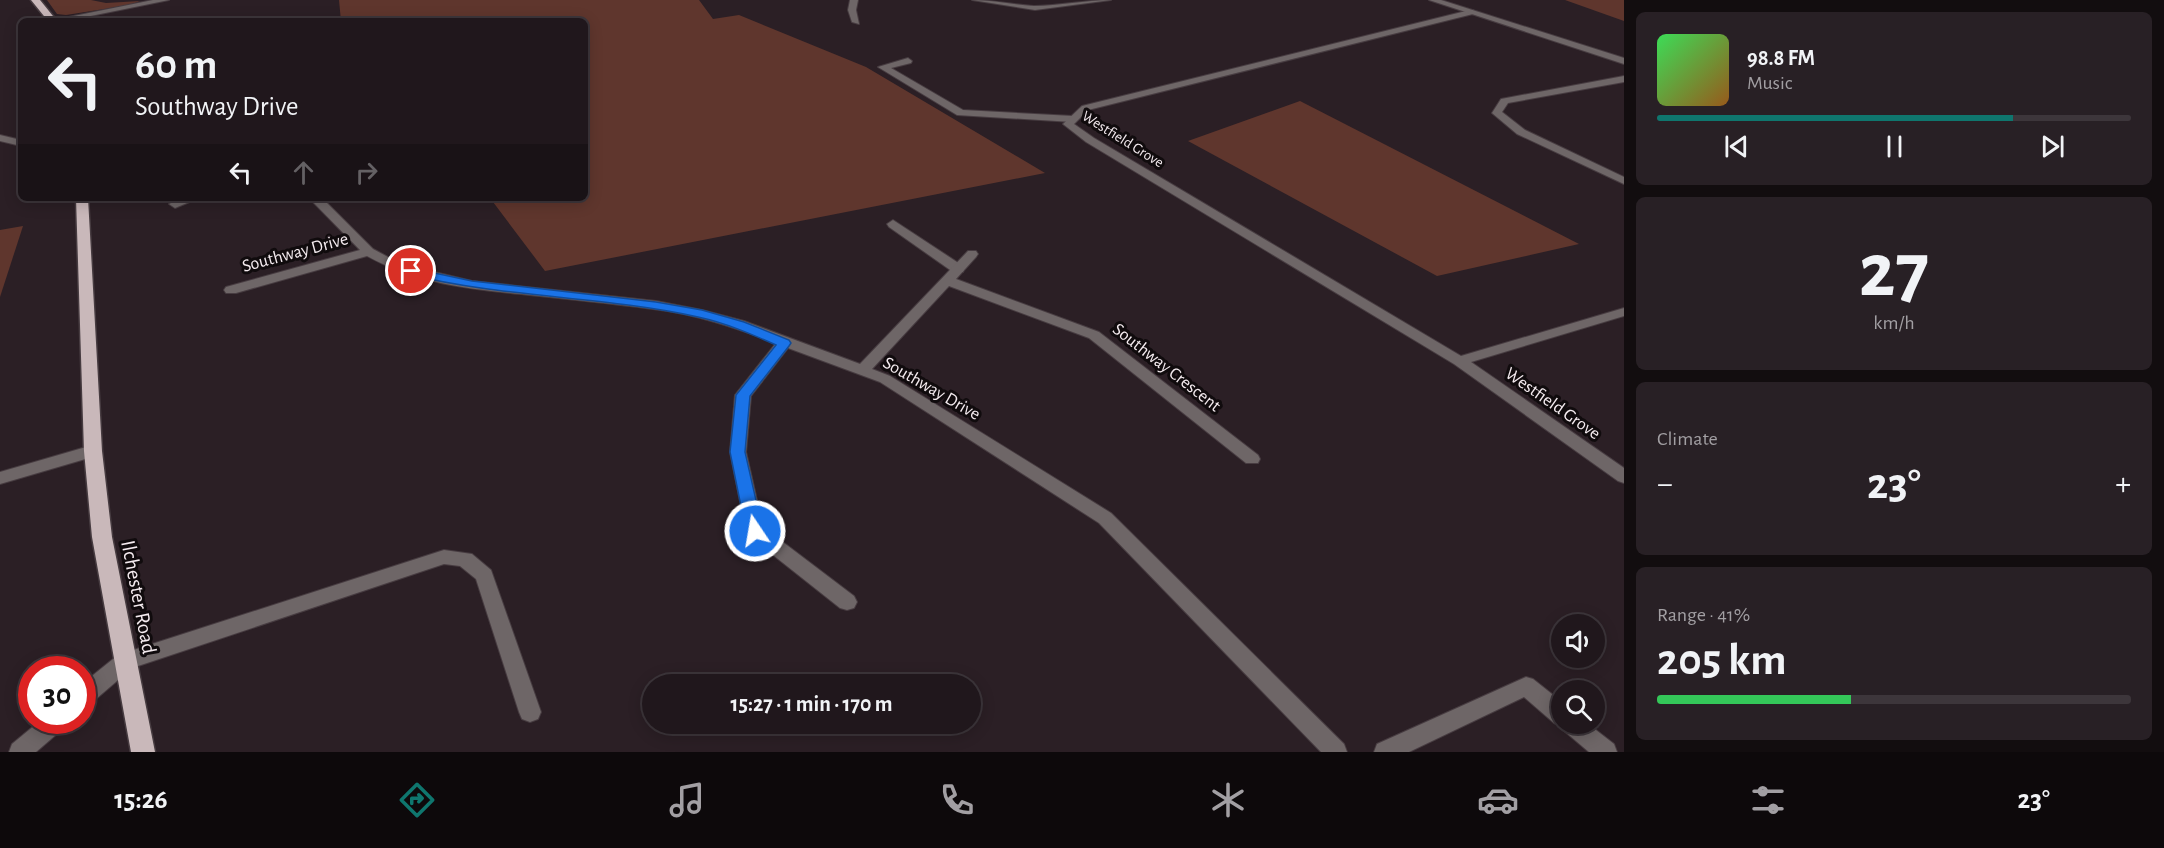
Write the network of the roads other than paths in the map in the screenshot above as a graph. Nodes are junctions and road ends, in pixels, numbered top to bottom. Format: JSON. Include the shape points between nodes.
{"nodes":[{"id":1,"x":35,"y":0,"type":"edge"},
{"id":2,"x":160,"y":0,"type":"edge"},
{"id":3,"x":854,"y":0,"type":"edge"},
{"id":4,"x":976,"y":0,"type":"edge"},
{"id":5,"x":1107,"y":0,"type":"edge"},
{"id":6,"x":1433,"y":0,"type":"edge"},
{"id":7,"x":1470,"y":12,"type":"junction"},
{"id":8,"x":50,"y":18,"type":"edge"},
{"id":9,"x":68,"y":18,"type":"edge"},
{"id":10,"x":856,"y":22,"type":"dead end"},
{"id":11,"x":908,"y":60,"type":"dead end"},
{"id":12,"x":1624,"y":62,"type":"edge"},
{"id":13,"x":1624,"y":79,"type":"edge"},
{"id":14,"x":1073,"y":119,"type":"junction"},
{"id":15,"x":0,"y":138,"type":"edge"},
{"id":16,"x":18,"y":142,"type":"edge"},
{"id":17,"x":1624,"y":181,"type":"edge"},
{"id":18,"x":82,"y":201,"type":"edge"},
{"id":19,"x":184,"y":201,"type":"edge"},
{"id":20,"x":318,"y":201,"type":"edge"},
{"id":21,"x":175,"y":204,"type":"dead end"},
{"id":22,"x":893,"y":224,"type":"dead end"},
{"id":23,"x":369,"y":252,"type":"junction"},
{"id":24,"x":972,"y":254,"type":"dead end"},
{"id":25,"x":953,"y":275,"type":"junction"},
{"id":26,"x":231,"y":290,"type":"dead end"},
{"id":27,"x":1624,"y":312,"type":"edge"},
{"id":28,"x":784,"y":343,"type":"junction"},
{"id":29,"x":1459,"y":361,"type":"junction"},
{"id":30,"x":862,"y":371,"type":"junction"},
{"id":31,"x":93,"y":451,"type":"junction"},
{"id":32,"x":1252,"y":459,"type":"dead end"},
{"id":33,"x":1624,"y":477,"type":"edge"},
{"id":34,"x":0,"y":478,"type":"edge"},
{"id":35,"x":847,"y":602,"type":"dead end"},
{"id":36,"x":125,"y":662,"type":"junction"},
{"id":37,"x":96,"y":686,"type":"edge"},
{"id":38,"x":1551,"y":707,"type":"edge"},
{"id":39,"x":530,"y":712,"type":"dead end"},
{"id":40,"x":41,"y":734,"type":"edge"},
{"id":41,"x":1584,"y":734,"type":"edge"},
{"id":42,"x":20,"y":752,"type":"edge"},
{"id":43,"x":143,"y":752,"type":"edge"},
{"id":44,"x":1336,"y":752,"type":"edge"},
{"id":45,"x":1385,"y":752,"type":"edge"},
{"id":46,"x":1606,"y":752,"type":"edge"}],
"edges":[{"from":1,"to":8,"type":"highway"},
{"from":2,"to":9,"type":"street"},
{"from":3,"to":10,"type":"street"},
{"from":4,"to":5,"type":"street","via":[[1035,8]]},
{"from":6,"to":7,"type":"street"},
{"from":7,"to":12,"type":"street"},
{"from":7,"to":14,"type":"street","name":"Westfield Grove","via":[[1084,108]]},
{"from":11,"to":14,"type":"street","via":[[883,67],[961,113]]},
{"from":13,"to":17,"type":"street","via":[[1504,101],[1497,113],[1521,132]]},
{"from":14,"to":29,"type":"street","name":"Westfield Grove","via":[[1068,124],[1090,140]]},
{"from":15,"to":16,"type":"street"},
{"from":18,"to":31,"type":"highway","name":"Ilchester Road"},
{"from":19,"to":21,"type":"street"},
{"from":20,"to":23,"type":"street","name":"Southway Drive"},
{"from":22,"to":25,"type":"street","name":"Southway Crescent"},
{"from":23,"to":26,"type":"street","name":"Southway Drive"},
{"from":23,"to":28,"type":"street","name":"Southway Drive","via":[[396,267],[427,276],[472,285],[656,305],[739,324]]},
{"from":24,"to":25,"type":"street"},
{"from":25,"to":30,"type":"street"},
{"from":25,"to":32,"type":"street","name":"Southway Crescent","via":[[1094,335]]},
{"from":27,"to":29,"type":"street","name":"Westfield Grove"},
{"from":28,"to":30,"type":"street","name":"Southway Drive"},
{"from":28,"to":35,"type":"street","via":[[743,395],[738,452],[755,531]]},
{"from":29,"to":33,"type":"street","name":"Westfield Grove"},
{"from":30,"to":44,"type":"street","name":"Southway Drive","via":[[885,379],[1105,518]]},
{"from":31,"to":34,"type":"street"},
{"from":31,"to":36,"type":"highway","name":"Ilchester Road","via":[[102,537]]},
{"from":36,"to":37,"type":"street"},
{"from":36,"to":39,"type":"street","via":[[444,557],[465,559],[484,575]]},
{"from":36,"to":43,"type":"highway","name":"Ilchester Road"},
{"from":38,"to":45,"type":"street","via":[[1526,686]]},
{"from":40,"to":42,"type":"street"},
{"from":41,"to":46,"type":"street"}]}
